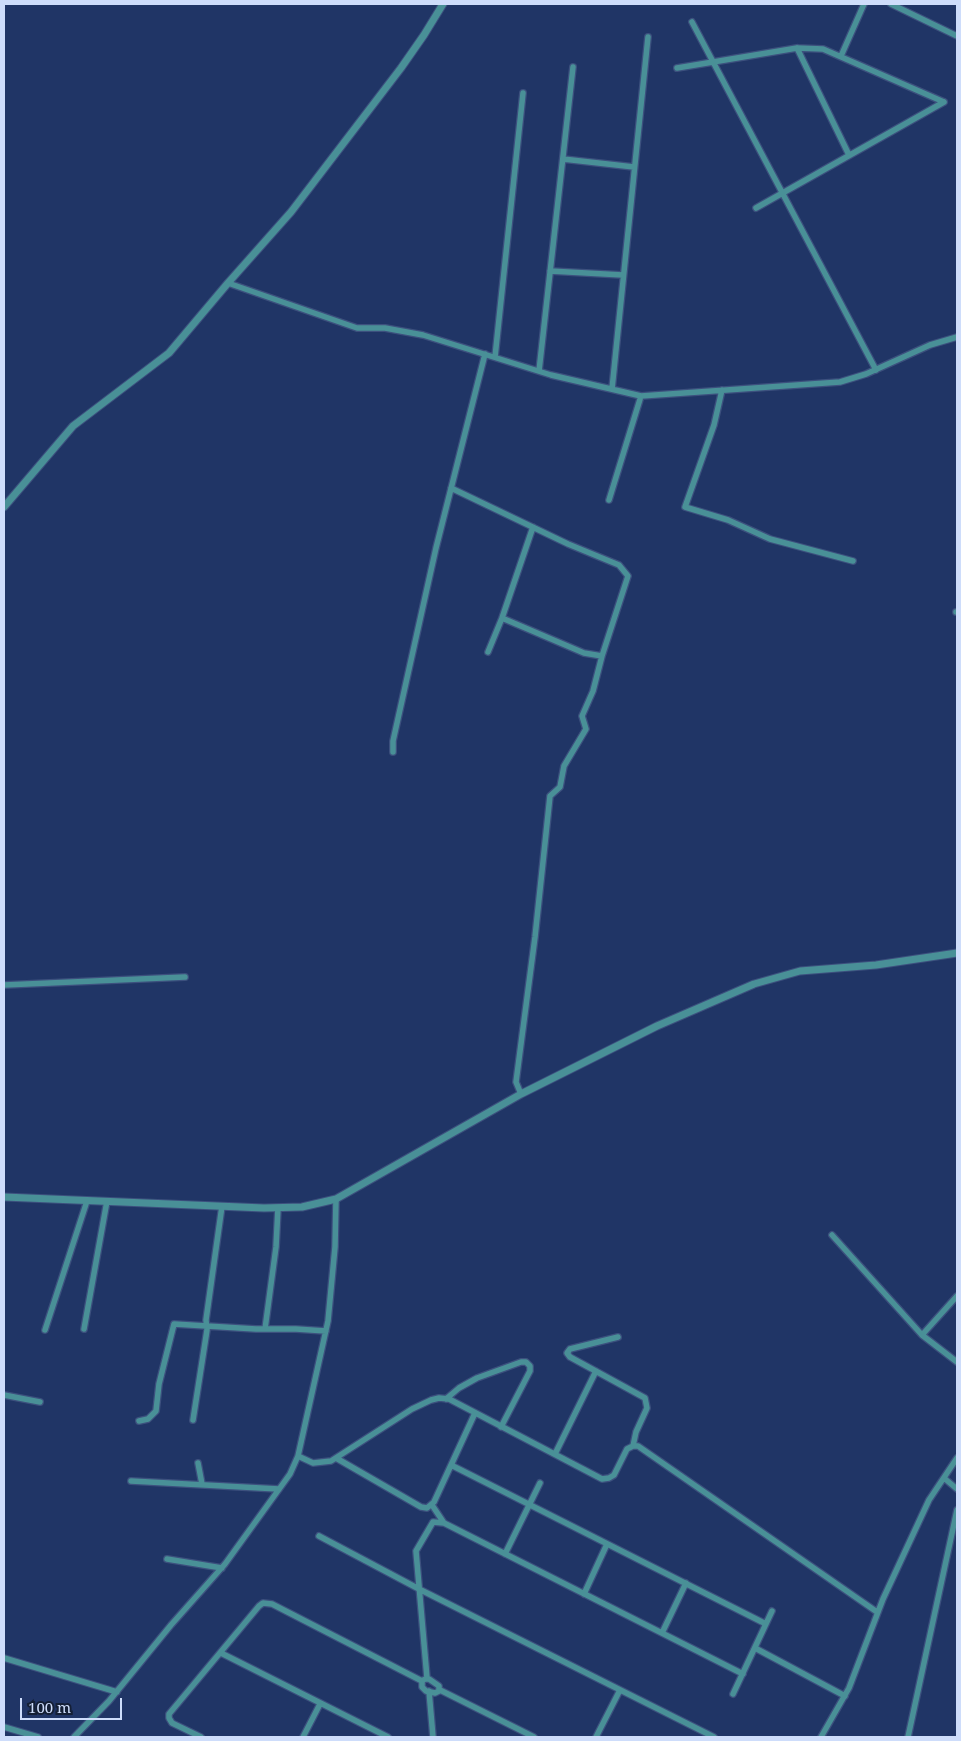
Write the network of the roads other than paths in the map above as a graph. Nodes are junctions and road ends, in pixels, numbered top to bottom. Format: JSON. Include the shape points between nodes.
{"nodes":[{"id":1,"x":443,"y":4,"type":"edge"},
{"id":2,"x":864,"y":4,"type":"edge"},
{"id":3,"x":891,"y":4,"type":"edge"},
{"id":4,"x":692,"y":22,"type":"dead end"},
{"id":5,"x":957,"y":36,"type":"edge"},
{"id":6,"x":648,"y":37,"type":"dead end"},
{"id":7,"x":797,"y":48,"type":"junction"},
{"id":8,"x":841,"y":56,"type":"junction"},
{"id":9,"x":713,"y":62,"type":"junction"},
{"id":10,"x":573,"y":67,"type":"dead end"},
{"id":11,"x":677,"y":68,"type":"dead end"},
{"id":12,"x":523,"y":93,"type":"dead end"},
{"id":13,"x":849,"y":155,"type":"junction"},
{"id":14,"x":563,"y":159,"type":"junction"},
{"id":15,"x":634,"y":167,"type":"junction"},
{"id":16,"x":783,"y":192,"type":"junction"},
{"id":17,"x":756,"y":208,"type":"dead end"},
{"id":18,"x":550,"y":271,"type":"junction"},
{"id":19,"x":623,"y":275,"type":"junction"},
{"id":20,"x":228,"y":283,"type":"junction"},
{"id":21,"x":957,"y":337,"type":"edge"},
{"id":22,"x":485,"y":354,"type":"junction"},
{"id":23,"x":495,"y":358,"type":"junction"},
{"id":24,"x":876,"y":370,"type":"junction"},
{"id":25,"x":539,"y":371,"type":"junction"},
{"id":26,"x":612,"y":389,"type":"junction"},
{"id":27,"x":722,"y":390,"type":"junction"},
{"id":28,"x":641,"y":396,"type":"junction"},
{"id":29,"x":451,"y":488,"type":"junction"},
{"id":30,"x":609,"y":500,"type":"dead end"},
{"id":31,"x":4,"y":506,"type":"edge"},
{"id":32,"x":533,"y":527,"type":"junction"},
{"id":33,"x":853,"y":561,"type":"dead end"},
{"id":34,"x":502,"y":618,"type":"junction"},
{"id":35,"x":488,"y":652,"type":"dead end"},
{"id":36,"x":602,"y":656,"type":"junction"},
{"id":37,"x":393,"y":752,"type":"dead end"},
{"id":38,"x":957,"y":953,"type":"edge"},
{"id":39,"x":186,"y":977,"type":"dead end"},
{"id":40,"x":4,"y":985,"type":"edge"},
{"id":41,"x":521,"y":1094,"type":"junction"},
{"id":42,"x":4,"y":1197,"type":"edge"},
{"id":43,"x":336,"y":1199,"type":"junction"},
{"id":44,"x":87,"y":1201,"type":"junction"},
{"id":45,"x":107,"y":1201,"type":"junction"},
{"id":46,"x":222,"y":1206,"type":"junction"},
{"id":47,"x":278,"y":1208,"type":"junction"},
{"id":48,"x":832,"y":1235,"type":"dead end"},
{"id":49,"x":957,"y":1296,"type":"edge"},
{"id":50,"x":207,"y":1326,"type":"junction"},
{"id":51,"x":84,"y":1329,"type":"dead end"},
{"id":52,"x":265,"y":1329,"type":"junction"},
{"id":53,"x":45,"y":1330,"type":"dead end"},
{"id":54,"x":326,"y":1331,"type":"junction"},
{"id":55,"x":922,"y":1335,"type":"junction"},
{"id":56,"x":618,"y":1337,"type":"dead end"},
{"id":57,"x":957,"y":1362,"type":"edge"},
{"id":58,"x":596,"y":1371,"type":"junction"},
{"id":59,"x":4,"y":1395,"type":"edge"},
{"id":60,"x":446,"y":1399,"type":"junction"},
{"id":61,"x":40,"y":1402,"type":"dead end"},
{"id":62,"x":475,"y":1413,"type":"junction"},
{"id":63,"x":139,"y":1420,"type":"dead end"},
{"id":64,"x":193,"y":1420,"type":"dead end"},
{"id":65,"x":501,"y":1426,"type":"junction"},
{"id":66,"x":633,"y":1446,"type":"junction"},
{"id":67,"x":555,"y":1454,"type":"junction"},
{"id":68,"x":298,"y":1456,"type":"junction"},
{"id":69,"x":336,"y":1458,"type":"junction"},
{"id":70,"x":957,"y":1458,"type":"edge"},
{"id":71,"x":198,"y":1462,"type":"dead end"},
{"id":72,"x":451,"y":1465,"type":"junction"},
{"id":73,"x":944,"y":1478,"type":"junction"},
{"id":74,"x":131,"y":1481,"type":"dead end"},
{"id":75,"x":540,"y":1482,"type":"dead end"},
{"id":76,"x":202,"y":1484,"type":"junction"},
{"id":77,"x":279,"y":1489,"type":"junction"},
{"id":78,"x":957,"y":1489,"type":"edge"},
{"id":79,"x":529,"y":1504,"type":"junction"},
{"id":80,"x":432,"y":1505,"type":"junction"},
{"id":81,"x":957,"y":1510,"type":"edge"},
{"id":82,"x":444,"y":1523,"type":"junction"},
{"id":83,"x":319,"y":1536,"type":"dead end"},
{"id":84,"x":607,"y":1544,"type":"junction"},
{"id":85,"x":505,"y":1554,"type":"junction"},
{"id":86,"x":167,"y":1559,"type":"dead end"},
{"id":87,"x":222,"y":1568,"type":"junction"},
{"id":88,"x":686,"y":1583,"type":"junction"},
{"id":89,"x":419,"y":1589,"type":"junction"},
{"id":90,"x":584,"y":1594,"type":"junction"},
{"id":91,"x":772,"y":1611,"type":"dead end"},
{"id":92,"x":877,"y":1612,"type":"junction"},
{"id":93,"x":766,"y":1624,"type":"junction"},
{"id":94,"x":662,"y":1632,"type":"junction"},
{"id":95,"x":755,"y":1648,"type":"junction"},
{"id":96,"x":220,"y":1653,"type":"junction"},
{"id":97,"x":4,"y":1658,"type":"edge"},
{"id":98,"x":743,"y":1674,"type":"junction"},
{"id":99,"x":425,"y":1680,"type":"junction"},
{"id":100,"x":440,"y":1690,"type":"junction"},
{"id":101,"x":620,"y":1690,"type":"junction"},
{"id":102,"x":429,"y":1691,"type":"junction"},
{"id":103,"x":117,"y":1692,"type":"junction"},
{"id":104,"x":733,"y":1694,"type":"dead end"},
{"id":105,"x":845,"y":1696,"type":"junction"},
{"id":106,"x":320,"y":1704,"type":"junction"},
{"id":107,"x":4,"y":1727,"type":"edge"},
{"id":108,"x":38,"y":1737,"type":"edge"},
{"id":109,"x":74,"y":1737,"type":"edge"},
{"id":110,"x":201,"y":1737,"type":"edge"},
{"id":111,"x":304,"y":1737,"type":"edge"},
{"id":112,"x":388,"y":1737,"type":"edge"},
{"id":113,"x":433,"y":1737,"type":"edge"},
{"id":114,"x":534,"y":1737,"type":"edge"},
{"id":115,"x":596,"y":1737,"type":"edge"},
{"id":116,"x":714,"y":1737,"type":"edge"},
{"id":117,"x":821,"y":1737,"type":"edge"},
{"id":118,"x":908,"y":1737,"type":"edge"}],
"edges":[{"from":1,"to":20,"type":"street","via":[[401,68],[291,212]]},
{"from":2,"to":8,"type":"street"},
{"from":3,"to":5,"type":"street"},
{"from":4,"to":9,"type":"street"},
{"from":6,"to":15,"type":"street"},
{"from":7,"to":8,"type":"street","via":[[823,48]]},
{"from":7,"to":9,"type":"street"},
{"from":7,"to":13,"type":"street"},
{"from":8,"to":13,"type":"street","via":[[944,102]]},
{"from":9,"to":11,"type":"street"},
{"from":9,"to":16,"type":"street"},
{"from":10,"to":14,"type":"street"},
{"from":12,"to":23,"type":"street"},
{"from":13,"to":16,"type":"street"},
{"from":14,"to":15,"type":"street"},
{"from":14,"to":18,"type":"street"},
{"from":15,"to":19,"type":"street"},
{"from":16,"to":17,"type":"street"},
{"from":16,"to":24,"type":"street"},
{"from":18,"to":19,"type":"street"},
{"from":18,"to":25,"type":"street"},
{"from":19,"to":26,"type":"street"},
{"from":20,"to":22,"type":"street","via":[[357,328],[385,328],[424,335]]},
{"from":20,"to":31,"type":"street","via":[[169,353],[73,426]]},
{"from":21,"to":24,"type":"street","via":[[930,345]]},
{"from":22,"to":23,"type":"street"},
{"from":22,"to":29,"type":"street"},
{"from":23,"to":25,"type":"street"},
{"from":24,"to":27,"type":"street","via":[[840,382]]},
{"from":25,"to":26,"type":"street"},
{"from":26,"to":28,"type":"street"},
{"from":27,"to":28,"type":"street"},
{"from":27,"to":33,"type":"street","via":[[714,425],[685,507],[728,520],[770,539]]},
{"from":28,"to":30,"type":"street"},
{"from":29,"to":32,"type":"street"},
{"from":29,"to":37,"type":"street","via":[[395,731]]},
{"from":32,"to":34,"type":"street"},
{"from":32,"to":36,"type":"street","via":[[619,565],[628,576]]},
{"from":34,"to":35,"type":"street"},
{"from":34,"to":36,"type":"street","via":[[584,653]]},
{"from":36,"to":41,"type":"street","via":[[594,691],[582,716],[586,729],[564,766],[560,787],[550,796],[516,1082]]},
{"from":38,"to":41,"type":"street","via":[[876,965],[800,971],[754,984],[657,1026]]},
{"from":39,"to":40,"type":"street"},
{"from":41,"to":43,"type":"street"},
{"from":42,"to":44,"type":"street"},
{"from":43,"to":47,"type":"street","via":[[302,1207]]},
{"from":43,"to":54,"type":"street","via":[[335,1247]]},
{"from":44,"to":45,"type":"street"},
{"from":44,"to":53,"type":"street"},
{"from":45,"to":46,"type":"street"},
{"from":45,"to":51,"type":"street"},
{"from":46,"to":47,"type":"street"},
{"from":46,"to":50,"type":"street"},
{"from":47,"to":52,"type":"street"},
{"from":48,"to":55,"type":"street"},
{"from":49,"to":55,"type":"street"},
{"from":50,"to":52,"type":"street"},
{"from":50,"to":63,"type":"street","via":[[174,1324],[159,1384],[156,1411],[148,1420]]},
{"from":50,"to":64,"type":"street"},
{"from":52,"to":54,"type":"street"},
{"from":54,"to":68,"type":"street"},
{"from":55,"to":57,"type":"street"},
{"from":56,"to":58,"type":"street","via":[[567,1351],[567,1355]]},
{"from":58,"to":66,"type":"street","via":[[643,1395],[647,1401]]},
{"from":58,"to":67,"type":"street"},
{"from":59,"to":61,"type":"street"},
{"from":60,"to":62,"type":"street"},
{"from":60,"to":65,"type":"street","via":[[477,1378],[526,1362],[530,1371]]},
{"from":60,"to":69,"type":"street","via":[[435,1398],[412,1409]]},
{"from":62,"to":65,"type":"street"},
{"from":62,"to":72,"type":"street"},
{"from":65,"to":67,"type":"street"},
{"from":66,"to":67,"type":"street","via":[[626,1451],[614,1475],[607,1479],[599,1478]]},
{"from":66,"to":92,"type":"street","via":[[640,1447]]},
{"from":68,"to":69,"type":"street","via":[[319,1464]]},
{"from":68,"to":77,"type":"street"},
{"from":69,"to":80,"type":"street","via":[[422,1507]]},
{"from":70,"to":73,"type":"street"},
{"from":71,"to":76,"type":"street"},
{"from":72,"to":79,"type":"street"},
{"from":72,"to":80,"type":"street"},
{"from":73,"to":78,"type":"street"},
{"from":73,"to":92,"type":"street","via":[[929,1500]]},
{"from":74,"to":76,"type":"street"},
{"from":75,"to":79,"type":"street"},
{"from":76,"to":77,"type":"street"},
{"from":77,"to":87,"type":"street"},
{"from":79,"to":84,"type":"street"},
{"from":79,"to":85,"type":"street"},
{"from":80,"to":82,"type":"street"},
{"from":81,"to":118,"type":"street"},
{"from":82,"to":85,"type":"street"},
{"from":82,"to":89,"type":"street","via":[[433,1522],[416,1551]]},
{"from":83,"to":89,"type":"street"},
{"from":84,"to":88,"type":"street"},
{"from":84,"to":90,"type":"street"},
{"from":85,"to":90,"type":"street"},
{"from":86,"to":87,"type":"street"},
{"from":87,"to":103,"type":"street"},
{"from":88,"to":93,"type":"street"},
{"from":88,"to":94,"type":"street"},
{"from":89,"to":99,"type":"street"},
{"from":89,"to":101,"type":"street"},
{"from":90,"to":94,"type":"street"},
{"from":91,"to":93,"type":"street"},
{"from":92,"to":105,"type":"street"},
{"from":93,"to":95,"type":"street"},
{"from":94,"to":98,"type":"street"},
{"from":95,"to":98,"type":"street"},
{"from":95,"to":105,"type":"street"},
{"from":96,"to":99,"type":"street","via":[[259,1606],[268,1603]]},
{"from":96,"to":106,"type":"street"},
{"from":96,"to":110,"type":"street","via":[[169,1716],[172,1723]]},
{"from":97,"to":103,"type":"street"},
{"from":98,"to":104,"type":"street"},
{"from":99,"to":100,"type":"street","via":[[439,1686]]},
{"from":99,"to":102,"type":"street","via":[[422,1687]]},
{"from":100,"to":102,"type":"street","via":[[437,1693]]},
{"from":100,"to":114,"type":"street"},
{"from":101,"to":115,"type":"street"},
{"from":101,"to":116,"type":"street"},
{"from":102,"to":113,"type":"street"},
{"from":103,"to":109,"type":"street"},
{"from":105,"to":117,"type":"street"},
{"from":106,"to":111,"type":"street"},
{"from":106,"to":112,"type":"street"},
{"from":107,"to":108,"type":"street"}]}
